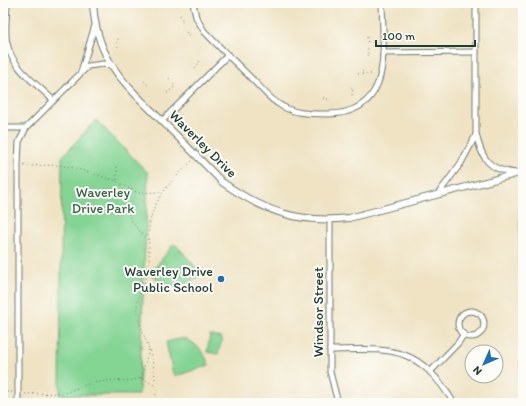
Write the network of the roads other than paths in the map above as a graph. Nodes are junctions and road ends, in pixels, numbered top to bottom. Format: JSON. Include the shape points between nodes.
{"nodes":[{"id":1,"x":6,"y":3,"type":"edge"},
{"id":2,"x":93,"y":3,"type":"edge"},
{"id":3,"x":193,"y":3,"type":"edge"},
{"id":4,"x":382,"y":3,"type":"edge"},
{"id":5,"x":476,"y":3,"type":"edge"},
{"id":6,"x":95,"y":25,"type":"junction"},
{"id":7,"x":476,"y":52,"type":"junction"},
{"id":8,"x":383,"y":53,"type":"junction"},
{"id":9,"x":228,"y":56,"type":"junction"},
{"id":10,"x":111,"y":65,"type":"junction"},
{"id":11,"x":80,"y":73,"type":"junction"},
{"id":12,"x":54,"y":100,"type":"junction"},
{"id":13,"x":162,"y":121,"type":"junction"},
{"id":14,"x":3,"y":128,"type":"edge"},
{"id":15,"x":26,"y":128,"type":"junction"},
{"id":16,"x":476,"y":134,"type":"junction"},
{"id":17,"x":520,"y":172,"type":"edge"},
{"id":18,"x":438,"y":194,"type":"junction"},
{"id":19,"x":330,"y":221,"type":"junction"},
{"id":20,"x":464,"y":334,"type":"junction"},
{"id":21,"x":330,"y":350,"type":"junction"},
{"id":22,"x":430,"y":372,"type":"junction"},
{"id":23,"x":18,"y":403,"type":"edge"},
{"id":24,"x":338,"y":403,"type":"edge"},
{"id":25,"x":454,"y":403,"type":"edge"}],
"edges":[{"from":1,"to":12,"type":"street","via":[[7,42],[10,53],[16,63]]},
{"from":2,"to":6,"type":"street","name":"Waverley Drive"},
{"from":3,"to":9,"type":"street","via":[[202,28]]},
{"from":4,"to":8,"type":"street"},
{"from":5,"to":7,"type":"street"},
{"from":6,"to":10,"type":"street","name":"Waverley Drive"},
{"from":6,"to":11,"type":"street","name":"Waverley Drive"},
{"from":7,"to":8,"type":"street"},
{"from":7,"to":16,"type":"street"},
{"from":8,"to":9,"type":"street","via":[[383,69],[378,85],[370,96],[351,110],[330,114],[301,113],[285,108],[272,99]]},
{"from":9,"to":13,"type":"street"},
{"from":10,"to":11,"type":"street","via":[[95,64]]},
{"from":10,"to":13,"type":"street","name":"Waverley Drive","via":[[126,85]]},
{"from":11,"to":12,"type":"street"},
{"from":12,"to":15,"type":"street"},
{"from":13,"to":19,"type":"street","name":"Waverley Drive","via":[[222,182],[257,204],[289,216]]},
{"from":14,"to":15,"type":"street"},
{"from":15,"to":23,"type":"street","via":[[19,142],[18,166],[15,393]]},
{"from":16,"to":17,"type":"street","via":[[482,156],[491,165],[501,171]]},
{"from":16,"to":18,"type":"street","via":[[465,157]]},
{"from":17,"to":18,"type":"street","name":"Waverley Drive"},
{"from":18,"to":19,"type":"street","name":"Waverley Drive"},
{"from":19,"to":21,"type":"street","name":"Windsor Street"},
{"from":20,"to":20,"type":"street","via":[[476,335],[482,330],[483,321],[476,312],[467,311],[460,316],[458,328]]},
{"from":20,"to":22,"type":"street"},
{"from":21,"to":22,"type":"street","via":[[392,350],[418,360]]},
{"from":21,"to":24,"type":"street","name":"Windsor Street","via":[[330,372]]},
{"from":22,"to":25,"type":"street"}]}
